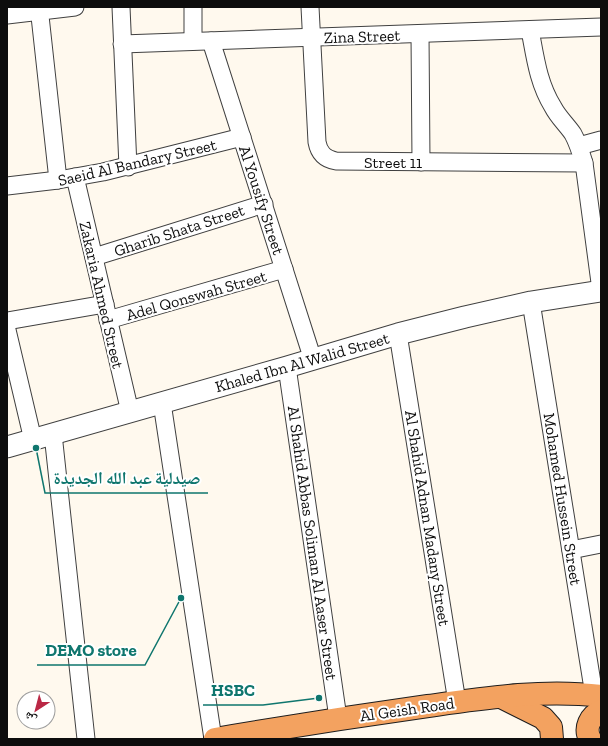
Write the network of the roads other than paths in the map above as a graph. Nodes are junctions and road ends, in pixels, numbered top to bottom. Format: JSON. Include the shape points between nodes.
{"nodes":[{"id":1,"x":75,"y":7,"type":"edge"},
{"id":2,"x":121,"y":7,"type":"edge"},
{"id":3,"x":193,"y":7,"type":"edge"},
{"id":4,"x":310,"y":7,"type":"edge"},
{"id":5,"x":39,"y":9,"type":"edge"},
{"id":6,"x":7,"y":15,"type":"edge"},
{"id":7,"x":601,"y":28,"type":"edge"},
{"id":8,"x":530,"y":30,"type":"junction"},
{"id":9,"x":420,"y":34,"type":"junction"},
{"id":10,"x":311,"y":38,"type":"junction"},
{"id":11,"x":212,"y":41,"type":"junction"},
{"id":12,"x":193,"y":42,"type":"junction"},
{"id":13,"x":122,"y":44,"type":"junction"},
{"id":14,"x":242,"y":137,"type":"junction"},
{"id":15,"x":601,"y":140,"type":"edge"},
{"id":16,"x":579,"y":146,"type":"junction"},
{"id":17,"x":421,"y":162,"type":"junction"},
{"id":18,"x":584,"y":163,"type":"junction"},
{"id":19,"x":128,"y":167,"type":"junction"},
{"id":20,"x":75,"y":177,"type":"junction"},
{"id":21,"x":58,"y":180,"type":"junction"},
{"id":22,"x":7,"y":186,"type":"edge"},
{"id":23,"x":595,"y":199,"type":"edge"},
{"id":24,"x":264,"y":204,"type":"junction"},
{"id":25,"x":94,"y":257,"type":"junction"},
{"id":26,"x":284,"y":269,"type":"junction"},
{"id":27,"x":601,"y":290,"type":"edge"},
{"id":28,"x":531,"y":302,"type":"junction"},
{"id":29,"x":107,"y":312,"type":"junction"},
{"id":30,"x":7,"y":321,"type":"edge"},
{"id":31,"x":7,"y":330,"type":"edge"},
{"id":32,"x":398,"y":334,"type":"junction"},
{"id":33,"x":314,"y":360,"type":"junction"},
{"id":34,"x":287,"y":368,"type":"junction"},
{"id":35,"x":162,"y":403,"type":"junction"},
{"id":36,"x":130,"y":412,"type":"junction"},
{"id":37,"x":53,"y":434,"type":"junction"},
{"id":38,"x":33,"y":440,"type":"junction"},
{"id":39,"x":7,"y":447,"type":"edge"},
{"id":40,"x":601,"y":544,"type":"edge"},
{"id":41,"x":571,"y":550,"type":"junction"},
{"id":42,"x":500,"y":696,"type":"junction"},
{"id":43,"x":599,"y":701,"type":"edge"},
{"id":44,"x":457,"y":702,"type":"junction"},
{"id":45,"x":338,"y":718,"type":"junction"},
{"id":46,"x":86,"y":739,"type":"edge"},
{"id":47,"x":214,"y":739,"type":"edge"},
{"id":48,"x":552,"y":739,"type":"edge"},
{"id":49,"x":590,"y":739,"type":"edge"}],
"edges":[{"from":1,"to":5,"type":"street"},
{"from":2,"to":13,"type":"street"},
{"from":3,"to":12,"type":"street"},
{"from":4,"to":10,"type":"street"},
{"from":5,"to":6,"type":"street"},
{"from":5,"to":21,"type":"street"},
{"from":7,"to":8,"type":"street","name":"Zina Street"},
{"from":8,"to":9,"type":"street","name":"Zina Street"},
{"from":8,"to":16,"type":"street","via":[[544,91]]},
{"from":9,"to":10,"type":"street","name":"Zina Street"},
{"from":9,"to":17,"type":"street"},
{"from":10,"to":11,"type":"street","name":"Zina Street"},
{"from":10,"to":17,"type":"street","name":"Street 11","via":[[317,142],[320,153],[336,161]]},
{"from":11,"to":12,"type":"street","name":"Zina Street"},
{"from":11,"to":14,"type":"street","name":"Al Yousify Street"},
{"from":12,"to":13,"type":"street","name":"Zina Street"},
{"from":13,"to":19,"type":"street"},
{"from":14,"to":19,"type":"street","name":"Saeid Al Bandary Street"},
{"from":14,"to":24,"type":"street","name":"Al Yousify Street"},
{"from":15,"to":16,"type":"street"},
{"from":16,"to":18,"type":"street"},
{"from":17,"to":18,"type":"street","name":"Street 11"},
{"from":18,"to":23,"type":"street"},
{"from":19,"to":20,"type":"street","name":"Saeid Al Bandary Street"},
{"from":20,"to":21,"type":"street","name":"Saeid Al Bandary Street"},
{"from":20,"to":25,"type":"street","name":"Zakaria Ahmed Street"},
{"from":21,"to":22,"type":"street","name":"Saeid Al Bandary Street"},
{"from":23,"to":27,"type":"street"},
{"from":24,"to":25,"type":"street","name":"Gharib Shata Street"},
{"from":24,"to":26,"type":"street","name":"Al Yousify Street"},
{"from":25,"to":29,"type":"street","name":"Zakaria Ahmed Street"},
{"from":26,"to":29,"type":"street","name":"Adel Qonswah Street"},
{"from":26,"to":33,"type":"street","name":"Al Yousify Street"},
{"from":27,"to":28,"type":"street","name":"Khaled Ibn Al Walid Street"},
{"from":28,"to":32,"type":"street","name":"Khaled Ibn Al Walid Street"},
{"from":28,"to":41,"type":"street","name":"Mohamed Hussein Street"},
{"from":29,"to":30,"type":"street","name":"Adel Qonswah Street"},
{"from":29,"to":36,"type":"street","name":"Zakaria Ahmed Street"},
{"from":31,"to":38,"type":"street"},
{"from":32,"to":33,"type":"street","name":"Khaled Ibn Al Walid Street"},
{"from":32,"to":44,"type":"street","name":"Al Shahid Adnan Madany Street"},
{"from":33,"to":34,"type":"street","name":"Khaled Ibn Al Walid Street"},
{"from":34,"to":35,"type":"street","name":"Khaled Ibn Al Walid Street"},
{"from":34,"to":45,"type":"street","name":"Al Shahid Abbas Soliman Al Aaser Street"},
{"from":35,"to":36,"type":"street","name":"Khaled Ibn Al Walid Street"},
{"from":35,"to":47,"type":"street"},
{"from":36,"to":37,"type":"street","name":"Khaled Ibn Al Walid Street"},
{"from":37,"to":38,"type":"street","name":"Khaled Ibn Al Walid Street"},
{"from":37,"to":46,"type":"street"},
{"from":38,"to":39,"type":"street","name":"Khaled Ibn Al Walid Street"},
{"from":40,"to":41,"type":"street"},
{"from":41,"to":43,"type":"street","name":"Mohamed Hussein Street"},
{"from":42,"to":43,"type":"highway","name":"Al Geish Road","via":[[547,694]]},
{"from":42,"to":44,"type":"highway","name":"Al Geish Road"},
{"from":42,"to":48,"type":"highway","via":[[543,718],[550,727]]},
{"from":43,"to":49,"type":"highway","via":[[588,725]]},
{"from":44,"to":45,"type":"highway","name":"Al Geish Road"},
{"from":45,"to":47,"type":"highway","name":"Al Geish Road"}]}
